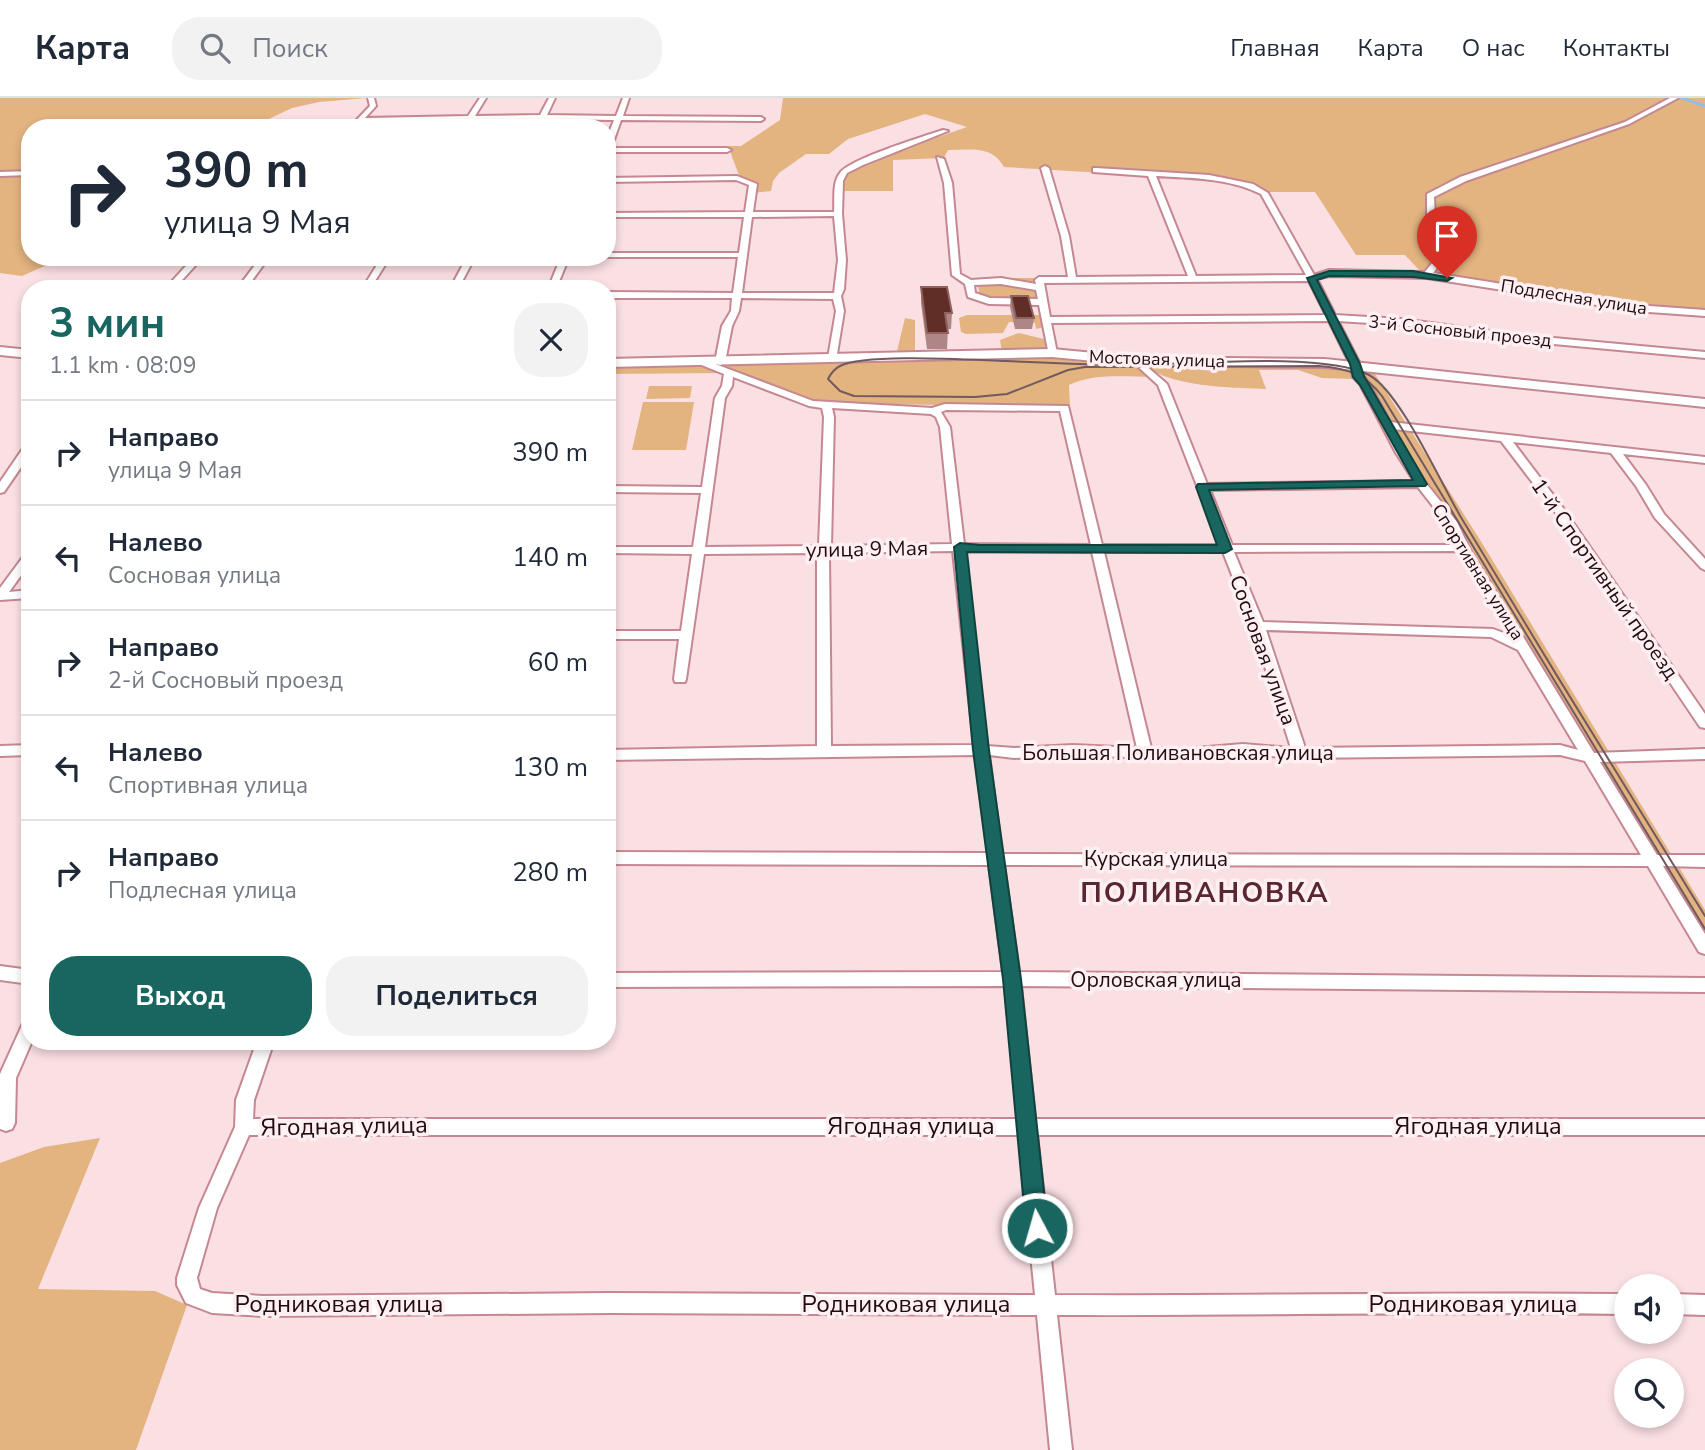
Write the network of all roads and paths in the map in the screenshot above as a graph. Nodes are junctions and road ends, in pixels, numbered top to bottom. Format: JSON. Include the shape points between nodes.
{"nodes":[{"id":1,"x":371,"y":98,"type":"edge"},
{"id":2,"x":483,"y":98,"type":"edge"},
{"id":3,"x":552,"y":98,"type":"edge"},
{"id":4,"x":626,"y":98,"type":"edge"},
{"id":5,"x":1675,"y":98,"type":"edge"},
{"id":6,"x":470,"y":118,"type":"junction"},
{"id":7,"x":362,"y":119,"type":"edge"},
{"id":8,"x":416,"y":119,"type":"edge"},
{"id":9,"x":542,"y":119,"type":"joint"},
{"id":10,"x":761,"y":119,"type":"dead end"},
{"id":11,"x":616,"y":120,"type":"edge"},
{"id":12,"x":619,"y":120,"type":"junction"},
{"id":13,"x":616,"y":127,"type":"edge"},
{"id":14,"x":945,"y":131,"type":"dead end"},
{"id":15,"x":616,"y":149,"type":"edge"},
{"id":16,"x":727,"y":150,"type":"dead end"},
{"id":17,"x":940,"y":159,"type":"dead end"},
{"id":18,"x":1045,"y":168,"type":"dead end"},
{"id":19,"x":1096,"y":170,"type":"dead end"},
{"id":20,"x":21,"y":173,"type":"edge"},
{"id":21,"x":0,"y":174,"type":"edge"},
{"id":22,"x":1152,"y":176,"type":"junction"},
{"id":23,"x":616,"y":180,"type":"edge"},
{"id":24,"x":838,"y":214,"type":"junction"},
{"id":25,"x":616,"y":215,"type":"edge"},
{"id":26,"x":748,"y":215,"type":"junction"},
{"id":27,"x":616,"y":255,"type":"edge"},
{"id":28,"x":743,"y":255,"type":"junction"},
{"id":29,"x":191,"y":266,"type":"edge"},
{"id":30,"x":1427,"y":275,"type":"junction"},
{"id":31,"x":1192,"y":277,"type":"junction"},
{"id":32,"x":1072,"y":278,"type":"junction"},
{"id":33,"x":1312,"y":278,"type":"junction"},
{"id":34,"x":177,"y":280,"type":"edge"},
{"id":35,"x":969,"y":283,"type":"junction"},
{"id":36,"x":1040,"y":284,"type":"junction"},
{"id":37,"x":616,"y":295,"type":"edge"},
{"id":38,"x":737,"y":296,"type":"junction"},
{"id":39,"x":836,"y":296,"type":"junction"},
{"id":40,"x":1044,"y":302,"type":"junction"},
{"id":41,"x":1705,"y":313,"type":"edge"},
{"id":42,"x":1333,"y":318,"type":"junction"},
{"id":43,"x":1047,"y":320,"type":"junction"},
{"id":44,"x":0,"y":351,"type":"edge"},
{"id":45,"x":21,"y":353,"type":"edge"},
{"id":46,"x":1052,"y":353,"type":"junction"},
{"id":47,"x":1705,"y":355,"type":"edge"},
{"id":48,"x":833,"y":358,"type":"junction"},
{"id":49,"x":1136,"y":360,"type":"junction"},
{"id":50,"x":702,"y":362,"type":"junction"},
{"id":51,"x":720,"y":362,"type":"junction"},
{"id":52,"x":616,"y":363,"type":"edge"},
{"id":53,"x":1355,"y":364,"type":"junction"},
{"id":54,"x":729,"y":373,"type":"junction"},
{"id":55,"x":1705,"y":403,"type":"edge"},
{"id":56,"x":827,"y":406,"type":"junction"},
{"id":57,"x":928,"y":410,"type":"junction"},
{"id":58,"x":1388,"y":425,"type":"junction"},
{"id":59,"x":1503,"y":436,"type":"junction"},
{"id":60,"x":1615,"y":451,"type":"junction"},
{"id":61,"x":21,"y":459,"type":"edge"},
{"id":62,"x":1705,"y":460,"type":"edge"},
{"id":63,"x":1421,"y":484,"type":"junction"},
{"id":64,"x":1202,"y":487,"type":"junction"},
{"id":65,"x":616,"y":489,"type":"edge"},
{"id":66,"x":0,"y":490,"type":"edge"},
{"id":67,"x":706,"y":490,"type":"junction"},
{"id":68,"x":960,"y":547,"type":"junction"},
{"id":69,"x":1463,"y":548,"type":"junction"},
{"id":70,"x":1097,"y":549,"type":"junction"},
{"id":71,"x":1225,"y":549,"type":"junction"},
{"id":72,"x":616,"y":550,"type":"edge"},
{"id":73,"x":824,"y":550,"type":"junction"},
{"id":74,"x":698,"y":551,"type":"junction"},
{"id":75,"x":1705,"y":566,"type":"edge"},
{"id":76,"x":21,"y":567,"type":"edge"},
{"id":77,"x":21,"y":595,"type":"edge"},
{"id":78,"x":0,"y":596,"type":"edge"},
{"id":79,"x":1258,"y":626,"type":"junction"},
{"id":80,"x":616,"y":635,"type":"edge"},
{"id":81,"x":687,"y":635,"type":"junction"},
{"id":82,"x":1525,"y":650,"type":"junction"},
{"id":83,"x":680,"y":679,"type":"dead end"},
{"id":84,"x":1705,"y":724,"type":"edge"},
{"id":85,"x":21,"y":750,"type":"edge"},
{"id":86,"x":981,"y":750,"type":"junction"},
{"id":87,"x":0,"y":751,"type":"edge"},
{"id":88,"x":824,"y":751,"type":"junction"},
{"id":89,"x":1144,"y":751,"type":"junction"},
{"id":90,"x":1300,"y":753,"type":"junction"},
{"id":91,"x":1705,"y":754,"type":"edge"},
{"id":92,"x":616,"y":755,"type":"edge"},
{"id":93,"x":1592,"y":758,"type":"junction"},
{"id":94,"x":616,"y":858,"type":"edge"},
{"id":95,"x":997,"y":858,"type":"junction"},
{"id":96,"x":1651,"y":861,"type":"junction"},
{"id":97,"x":1705,"y":861,"type":"edge"},
{"id":98,"x":1705,"y":948,"type":"edge"},
{"id":99,"x":0,"y":973,"type":"edge"},
{"id":100,"x":21,"y":975,"type":"edge"},
{"id":101,"x":1012,"y":979,"type":"junction"},
{"id":102,"x":616,"y":981,"type":"edge"},
{"id":103,"x":1705,"y":985,"type":"edge"},
{"id":104,"x":21,"y":1046,"type":"edge"},
{"id":105,"x":263,"y":1050,"type":"edge"},
{"id":106,"x":6,"y":1123,"type":"dead end"},
{"id":107,"x":1027,"y":1126,"type":"junction"},
{"id":108,"x":244,"y":1127,"type":"junction"},
{"id":109,"x":1705,"y":1127,"type":"edge"},
{"id":110,"x":1045,"y":1304,"type":"junction"},
{"id":111,"x":1614,"y":1304,"type":"edge"},
{"id":112,"x":1684,"y":1304,"type":"edge"},
{"id":113,"x":1705,"y":1305,"type":"edge"},
{"id":114,"x":1061,"y":1450,"type":"edge"}],
"edges":[{"from":1,"to":7,"type":"street","via":[[373,106]]},
{"from":2,"to":6,"type":"street"},
{"from":3,"to":9,"type":"street"},
{"from":4,"to":12,"type":"street"},
{"from":5,"to":30,"type":"street","via":[[1618,127],[1463,180],[1430,196],[1431,217],[1447,249]]},
{"from":6,"to":8,"type":"street"},
{"from":6,"to":9,"type":"street"},
{"from":10,"to":12,"type":"street"},
{"from":11,"to":12,"type":"street"},
{"from":12,"to":13,"type":"street"},
{"from":14,"to":24,"type":"street","via":[[844,172],[838,181]]},
{"from":15,"to":16,"type":"street"},
{"from":17,"to":35,"type":"street","via":[[948,183],[956,275]]},
{"from":18,"to":32,"type":"street","via":[[1071,256]]},
{"from":19,"to":22,"type":"street","name":"Спортивная улица"},
{"from":20,"to":21,"type":"street"},
{"from":22,"to":31,"type":"street"},
{"from":22,"to":33,"type":"street","name":"Спортивная улица","via":[[1210,178],[1259,189]]},
{"from":23,"to":26,"type":"street","via":[[737,178],[753,184]]},
{"from":24,"to":26,"type":"street"},
{"from":24,"to":39,"type":"street","via":[[842,260]]},
{"from":25,"to":26,"type":"street"},
{"from":26,"to":28,"type":"street"},
{"from":27,"to":28,"type":"street"},
{"from":28,"to":38,"type":"street"},
{"from":29,"to":34,"type":"street"},
{"from":30,"to":33,"type":"street","name":"Подлесная улица","via":[[1329,274]]},
{"from":30,"to":41,"type":"street","name":"Подлесная улица","via":[[1609,304]]},
{"from":31,"to":32,"type":"street","name":"Подлесная улица"},
{"from":31,"to":33,"type":"street","name":"Подлесная улица"},
{"from":32,"to":36,"type":"street","name":"Подлесная улица"},
{"from":33,"to":42,"type":"street","name":"Спортивная улица"},
{"from":35,"to":36,"type":"street","name":"Подлесная улица"},
{"from":35,"to":40,"type":"street","via":[[971,295],[989,301]]},
{"from":36,"to":40,"type":"street"},
{"from":37,"to":38,"type":"street"},
{"from":38,"to":39,"type":"street"},
{"from":38,"to":51,"type":"street"},
{"from":39,"to":48,"type":"street","via":[[840,311]]},
{"from":40,"to":43,"type":"street"},
{"from":42,"to":43,"type":"street","name":"3-й Сосновый проезд"},
{"from":42,"to":47,"type":"street","name":"3-й Сосновый проезд"},
{"from":42,"to":53,"type":"street","name":"Спортивная улица"},
{"from":43,"to":46,"type":"street"},
{"from":44,"to":45,"type":"street"},
{"from":46,"to":48,"type":"street","name":"Мостовая улица"},
{"from":46,"to":49,"type":"street","name":"Мостовая улица"},
{"from":48,"to":51,"type":"street","name":"Мостовая улица"},
{"from":49,"to":53,"type":"street","name":"Мостовая улица"},
{"from":49,"to":64,"type":"street","name":"Сосновая улица","via":[[1162,384]]},
{"from":50,"to":51,"type":"street","name":"Мостовая улица"},
{"from":50,"to":52,"type":"street","name":"Мостовая улица"},
{"from":50,"to":54,"type":"street"},
{"from":53,"to":55,"type":"street","name":"Мостовая улица"},
{"from":53,"to":58,"type":"street","name":"Спортивная улица","via":[[1358,377]]},
{"from":54,"to":56,"type":"street","via":[[795,399]]},
{"from":54,"to":67,"type":"street","via":[[720,398]]},
{"from":56,"to":57,"type":"street"},
{"from":56,"to":73,"type":"street"},
{"from":57,"to":68,"type":"street","via":[[940,415],[945,427]]},
{"from":57,"to":70,"type":"street","via":[[1064,408]]},
{"from":58,"to":59,"type":"street"},
{"from":58,"to":63,"type":"street","name":"Спортивная улица"},
{"from":59,"to":60,"type":"street"},
{"from":59,"to":84,"type":"street","name":"1-й Спортивный проезд"},
{"from":60,"to":62,"type":"street"},
{"from":60,"to":75,"type":"street","via":[[1659,516]]},
{"from":61,"to":66,"type":"street"},
{"from":63,"to":64,"type":"street"},
{"from":63,"to":69,"type":"street","name":"Спортивная улица","via":[[1451,522]]},
{"from":64,"to":71,"type":"street","name":"Сосновая улица"},
{"from":65,"to":67,"type":"street"},
{"from":67,"to":74,"type":"street"},
{"from":68,"to":70,"type":"street","name":"улица 9 Мая"},
{"from":68,"to":73,"type":"street","name":"улица 9 Мая"},
{"from":68,"to":86,"type":"street"},
{"from":69,"to":71,"type":"street","name":"улица 9 Мая"},
{"from":69,"to":82,"type":"street","name":"Спортивная улица"},
{"from":70,"to":71,"type":"street","name":"улица 9 Мая"},
{"from":70,"to":89,"type":"street"},
{"from":71,"to":79,"type":"street","name":"Сосновая улица"},
{"from":72,"to":74,"type":"street","name":"улица 9 Мая"},
{"from":73,"to":74,"type":"street","name":"улица 9 Мая"},
{"from":73,"to":88,"type":"street"},
{"from":74,"to":81,"type":"street"},
{"from":76,"to":78,"type":"street"},
{"from":77,"to":78,"type":"street"},
{"from":79,"to":82,"type":"street","via":[[1493,634]]},
{"from":79,"to":90,"type":"street","name":"Сосновая улица"},
{"from":80,"to":81,"type":"street"},
{"from":81,"to":83,"type":"street"},
{"from":82,"to":93,"type":"street","name":"Спортивная улица"},
{"from":85,"to":87,"type":"street"},
{"from":86,"to":88,"type":"street","name":"Большая Поливановская улица"},
{"from":86,"to":89,"type":"street","name":"Большая Поливановская улица"},
{"from":86,"to":95,"type":"street"},
{"from":88,"to":92,"type":"street","name":"Большая Поливановская улица"},
{"from":89,"to":90,"type":"street","name":"Большая Поливановская улица"},
{"from":90,"to":93,"type":"street","name":"Большая Поливановская улица","via":[[1560,750]]},
{"from":91,"to":93,"type":"street","name":"Большая Поливановская улица"},
{"from":93,"to":96,"type":"street","name":"Спортивная улица"},
{"from":94,"to":95,"type":"street","name":"Курская улица"},
{"from":95,"to":96,"type":"street","name":"Курская улица"},
{"from":95,"to":101,"type":"street"},
{"from":96,"to":97,"type":"street","name":"Курская улица"},
{"from":96,"to":98,"type":"street","name":"Спортивная улица"},
{"from":99,"to":100,"type":"street"},
{"from":101,"to":102,"type":"street","name":"Орловская улица"},
{"from":101,"to":103,"type":"street","name":"Орловская улица"},
{"from":101,"to":107,"type":"street"},
{"from":104,"to":106,"type":"street","via":[[7,1078]]},
{"from":105,"to":108,"type":"street","via":[[245,1100]]},
{"from":107,"to":108,"type":"street","name":"Ягодная улица"},
{"from":107,"to":109,"type":"street","name":"Ягодная улица"},
{"from":107,"to":110,"type":"street"},
{"from":108,"to":110,"type":"street","name":"Родниковая улица","via":[[208,1208],[187,1278],[189,1292],[212,1303]]},
{"from":110,"to":111,"type":"street","name":"Родниковая улица"},
{"from":110,"to":114,"type":"street"},
{"from":112,"to":113,"type":"street"}]}
